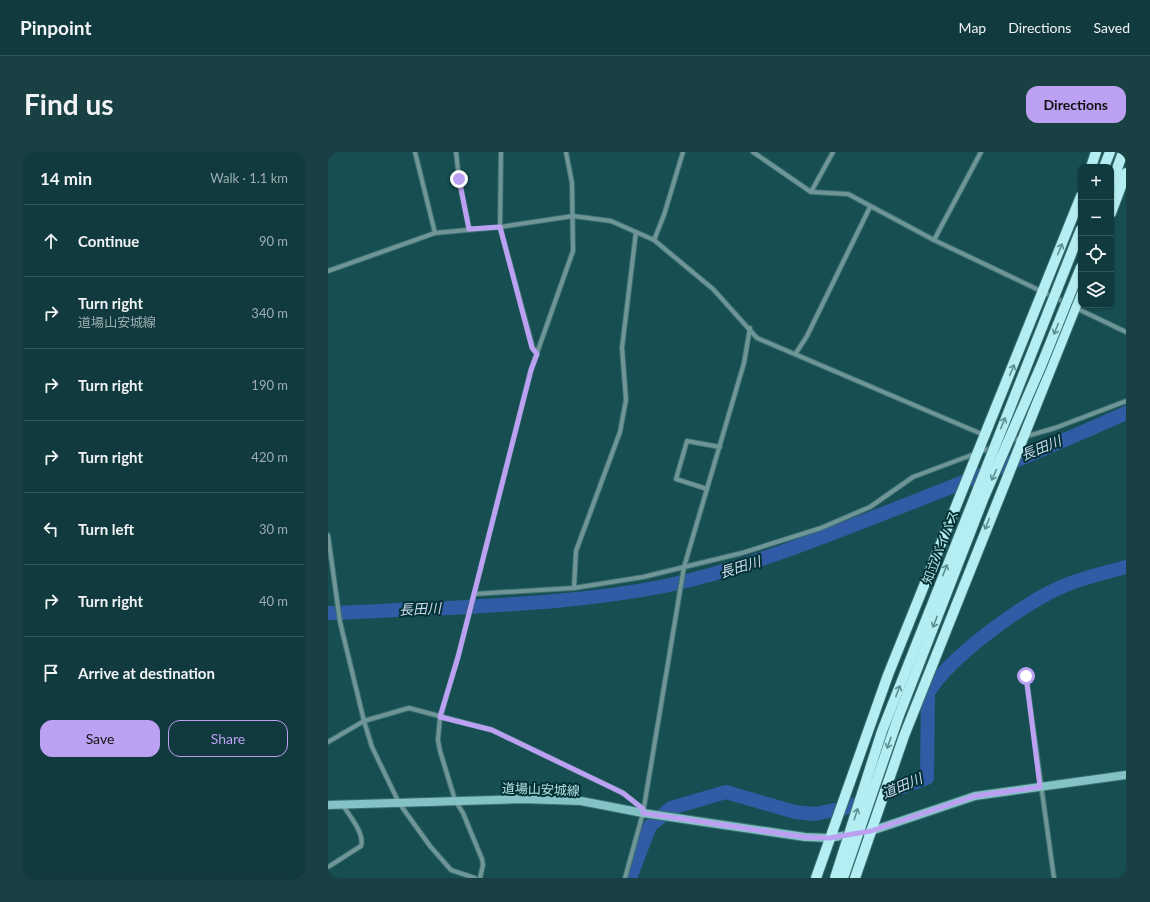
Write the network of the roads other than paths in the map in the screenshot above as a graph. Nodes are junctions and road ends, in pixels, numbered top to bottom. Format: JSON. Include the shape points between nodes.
{"nodes":[{"id":1,"x":415,"y":152,"type":"edge"},
{"id":2,"x":456,"y":152,"type":"edge"},
{"id":3,"x":501,"y":152,"type":"edge"},
{"id":4,"x":566,"y":152,"type":"edge"},
{"id":5,"x":683,"y":152,"type":"edge"},
{"id":6,"x":753,"y":152,"type":"edge"},
{"id":7,"x":833,"y":152,"type":"edge"},
{"id":8,"x":981,"y":152,"type":"edge"},
{"id":9,"x":1096,"y":152,"type":"edge"},
{"id":10,"x":1110,"y":152,"type":"edge"},
{"id":11,"x":1123,"y":152,"type":"edge"},
{"id":12,"x":1092,"y":164,"type":"edge"},
{"id":13,"x":1105,"y":164,"type":"edge"},
{"id":14,"x":1126,"y":173,"type":"edge"},
{"id":15,"x":1114,"y":178,"type":"edge"},
{"id":16,"x":812,"y":192,"type":"junction"},
{"id":17,"x":1079,"y":200,"type":"edge"},
{"id":18,"x":1114,"y":205,"type":"edge"},
{"id":19,"x":870,"y":207,"type":"junction"},
{"id":20,"x":572,"y":216,"type":"junction"},
{"id":21,"x":500,"y":227,"type":"junction"},
{"id":22,"x":469,"y":229,"type":"junction"},
{"id":23,"x":636,"y":232,"type":"junction"},
{"id":24,"x":435,"y":234,"type":"junction"},
{"id":25,"x":1078,"y":236,"type":"edge"},
{"id":26,"x":654,"y":240,"type":"junction"},
{"id":27,"x":934,"y":240,"type":"junction"},
{"id":28,"x":328,"y":271,"type":"edge"},
{"id":29,"x":1079,"y":272,"type":"edge"},
{"id":30,"x":1043,"y":292,"type":"junction"},
{"id":31,"x":1078,"y":301,"type":"edge"},
{"id":32,"x":1076,"y":307,"type":"junction"},
{"id":33,"x":750,"y":328,"type":"junction"},
{"id":34,"x":1126,"y":332,"type":"edge"},
{"id":35,"x":796,"y":353,"type":"junction"},
{"id":36,"x":537,"y":354,"type":"junction"},
{"id":37,"x":1126,"y":401,"type":"edge"},
{"id":38,"x":984,"y":435,"type":"junction"},
{"id":39,"x":1022,"y":438,"type":"junction"},
{"id":40,"x":720,"y":447,"type":"junction"},
{"id":41,"x":976,"y":454,"type":"junction"},
{"id":42,"x":707,"y":490,"type":"junction"},
{"id":43,"x":328,"y":535,"type":"edge"},
{"id":44,"x":684,"y":567,"type":"junction"},
{"id":45,"x":574,"y":588,"type":"junction"},
{"id":46,"x":474,"y":594,"type":"junction"},
{"id":47,"x":1026,"y":676,"type":"dead end"},
{"id":48,"x":440,"y":717,"type":"junction"},
{"id":49,"x":364,"y":721,"type":"junction"},
{"id":50,"x":328,"y":742,"type":"edge"},
{"id":51,"x":1126,"y":775,"type":"edge"},
{"id":52,"x":1040,"y":787,"type":"junction"},
{"id":53,"x":455,"y":800,"type":"junction"},
{"id":54,"x":330,"y":803,"type":"edge"},
{"id":55,"x":342,"y":804,"type":"junction"},
{"id":56,"x":399,"y":804,"type":"junction"},
{"id":57,"x":643,"y":811,"type":"junction"},
{"id":58,"x":871,"y":831,"type":"junction"},
{"id":59,"x":829,"y":838,"type":"junction"},
{"id":60,"x":328,"y":867,"type":"edge"},
{"id":61,"x":475,"y":878,"type":"edge"},
{"id":62,"x":480,"y":878,"type":"edge"},
{"id":63,"x":624,"y":878,"type":"edge"},
{"id":64,"x":816,"y":878,"type":"edge"},
{"id":65,"x":835,"y":878,"type":"edge"},
{"id":66,"x":843,"y":878,"type":"edge"},
{"id":67,"x":855,"y":878,"type":"edge"},
{"id":68,"x":1054,"y":878,"type":"edge"}],
"edges":[{"from":1,"to":24,"type":"street"},
{"from":2,"to":22,"type":"street"},
{"from":3,"to":21,"type":"street"},
{"from":4,"to":20,"type":"street","via":[[572,179]]},
{"from":5,"to":26,"type":"street"},
{"from":6,"to":16,"type":"street"},
{"from":7,"to":16,"type":"street"},
{"from":8,"to":27,"type":"street"},
{"from":9,"to":12,"type":"highway"},
{"from":10,"to":13,"type":"highway"},
{"from":11,"to":15,"type":"highway"},
{"from":14,"to":18,"type":"highway"},
{"from":16,"to":19,"type":"street","via":[[848,194]]},
{"from":30,"to":17,"type":"highway","one_way":true},
{"from":19,"to":27,"type":"street"},
{"from":19,"to":35,"type":"street","via":[[807,336]]},
{"from":20,"to":21,"type":"street"},
{"from":20,"to":23,"type":"street","via":[[611,221]]},
{"from":20,"to":36,"type":"street","via":[[573,252]]},
{"from":21,"to":22,"type":"street"},
{"from":21,"to":36,"type":"street","via":[[532,348]]},
{"from":22,"to":24,"type":"street"},
{"from":23,"to":26,"type":"street"},
{"from":23,"to":45,"type":"street","via":[[622,348],[626,400],[620,432],[576,551]]},
{"from":24,"to":28,"type":"street"},
{"from":65,"to":25,"type":"highway","name":"知立バイパス","one_way":true,"bridge":true,"via":[[882,731]]},
{"from":26,"to":33,"type":"street","via":[[713,289]]},
{"from":27,"to":30,"type":"street"},
{"from":29,"to":66,"type":"highway","name":"知立バイパス","one_way":true,"bridge":true,"via":[[984,497],[904,703]]},
{"from":30,"to":32,"type":"street"},
{"from":38,"to":30,"type":"highway","one_way":true},
{"from":31,"to":32,"type":"highway"},
{"from":32,"to":34,"type":"street"},
{"from":32,"to":39,"type":"highway"},
{"from":33,"to":35,"type":"street","via":[[757,338]]},
{"from":33,"to":40,"type":"street","via":[[744,363]]},
{"from":35,"to":38,"type":"street"},
{"from":36,"to":46,"type":"street"},
{"from":37,"to":39,"type":"street"},
{"from":38,"to":41,"type":"highway"},
{"from":39,"to":41,"type":"street"},
{"from":39,"to":58,"type":"highway","one_way":true,"via":[[904,736]]},
{"from":40,"to":42,"type":"street"},
{"from":40,"to":42,"type":"street","via":[[687,441],[676,479]]},
{"from":41,"to":44,"type":"street","via":[[913,477],[870,507],[821,528],[742,553]]},
{"from":41,"to":59,"type":"highway","via":[[888,675]]},
{"from":42,"to":44,"type":"street"},
{"from":43,"to":49,"type":"street","via":[[340,622]]},
{"from":44,"to":45,"type":"street","via":[[643,577]]},
{"from":44,"to":57,"type":"street"},
{"from":45,"to":46,"type":"street"},
{"from":46,"to":48,"type":"street"},
{"from":47,"to":52,"type":"street"},
{"from":48,"to":49,"type":"street","via":[[409,708]]},
{"from":48,"to":53,"type":"street","via":[[438,740]]},
{"from":48,"to":57,"type":"street","via":[[492,730],[623,793]]},
{"from":49,"to":50,"type":"street"},
{"from":49,"to":56,"type":"street","via":[[372,747]]},
{"from":51,"to":52,"type":"main road","name":"道場山安城線"},
{"from":52,"to":58,"type":"main road","name":"道場山安城線","via":[[975,796]]},
{"from":52,"to":68,"type":"street"},
{"from":53,"to":56,"type":"main road","name":"道場山安城線"},
{"from":53,"to":57,"type":"main road","name":"道場山安城線","via":[[581,801]]},
{"from":53,"to":62,"type":"street","via":[[482,859]]},
{"from":54,"to":55,"type":"main road","name":"道場山安城線"},
{"from":55,"to":56,"type":"main road","name":"道場山安城線"},
{"from":55,"to":60,"type":"street","via":[[359,832],[361,846]]},
{"from":56,"to":61,"type":"street","via":[[451,870]]},
{"from":57,"to":59,"type":"main road","name":"道場山安城線","via":[[805,837]]},
{"from":57,"to":63,"type":"street"},
{"from":58,"to":59,"type":"main road","name":"道場山安城線"},
{"from":58,"to":67,"type":"highway"},
{"from":59,"to":64,"type":"highway"}]}
